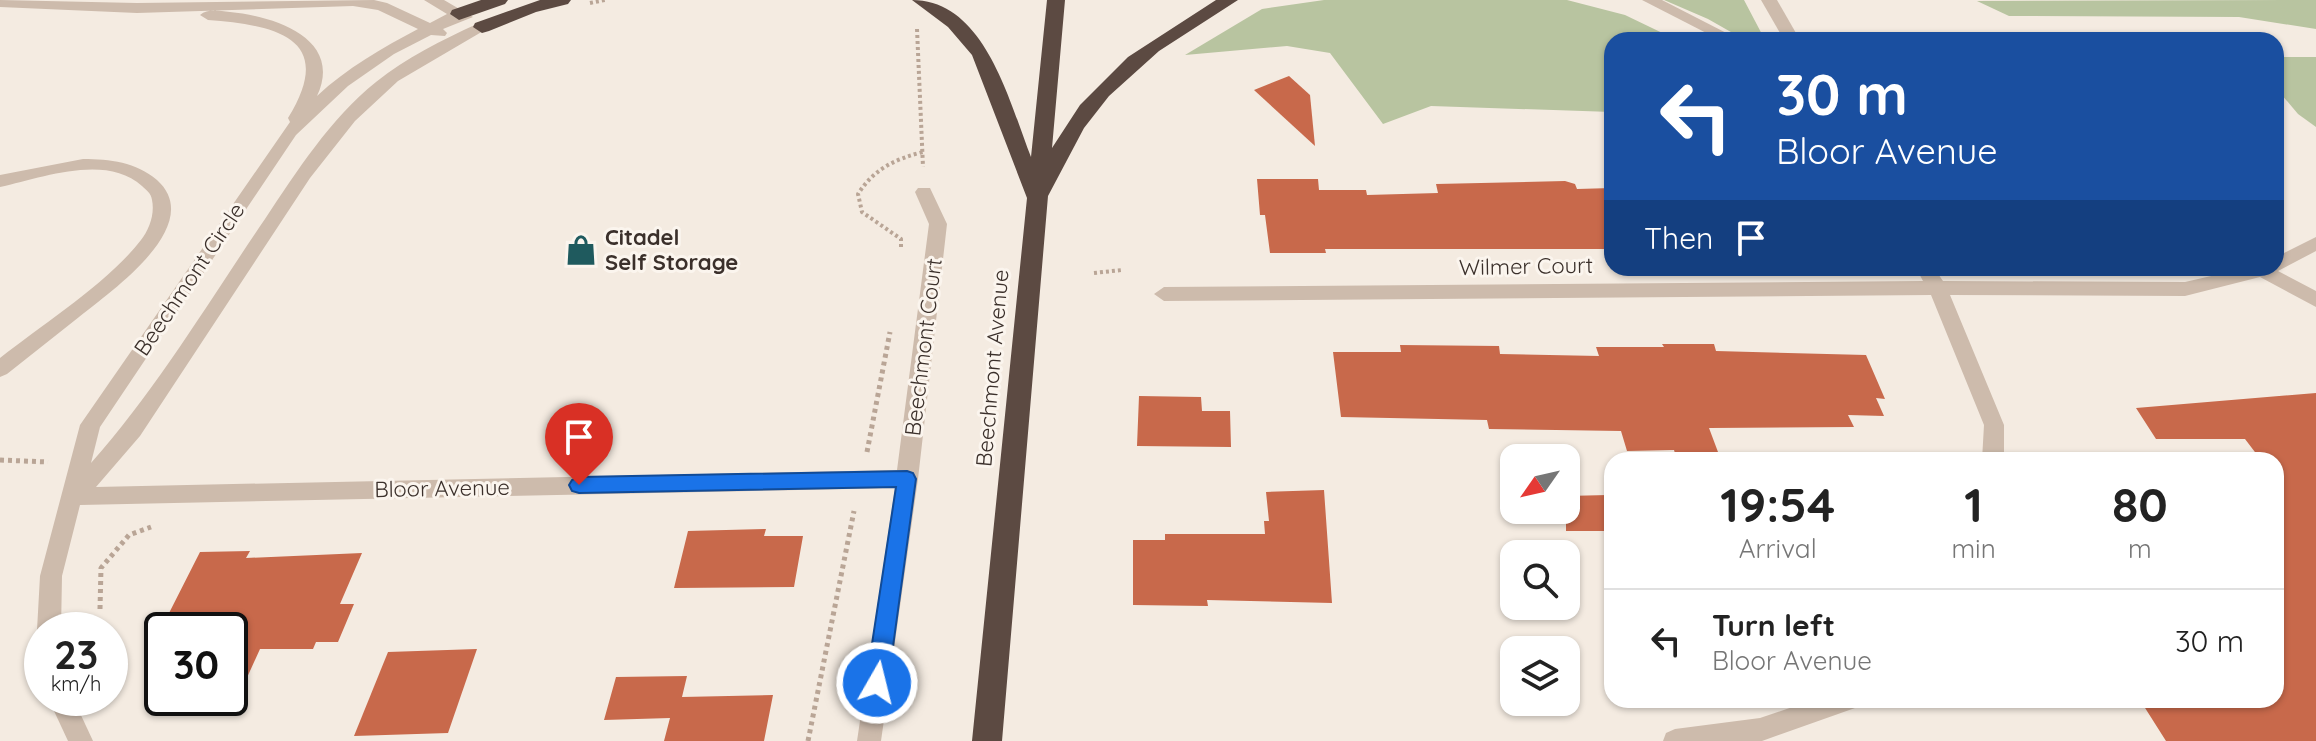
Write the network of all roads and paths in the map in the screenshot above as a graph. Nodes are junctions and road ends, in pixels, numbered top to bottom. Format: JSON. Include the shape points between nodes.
{"nodes":[{"id":1,"x":432,"y":0,"type":"edge"},
{"id":2,"x":499,"y":0,"type":"edge"},
{"id":3,"x":605,"y":0,"type":"edge"},
{"id":4,"x":921,"y":0,"type":"edge"},
{"id":5,"x":1056,"y":0,"type":"edge"},
{"id":6,"x":1229,"y":0,"type":"edge"},
{"id":7,"x":1650,"y":0,"type":"edge"},
{"id":8,"x":1769,"y":0,"type":"edge"},
{"id":9,"x":0,"y":2,"type":"edge"},
{"id":10,"x":570,"y":3,"type":"edge"},
{"id":11,"x":137,"y":8,"type":"junction"},
{"id":12,"x":459,"y":14,"type":"junction"},
{"id":13,"x":431,"y":27,"type":"junction"},
{"id":14,"x":482,"y":27,"type":"junction"},
{"id":15,"x":917,"y":29,"type":"dead end"},
{"id":16,"x":1716,"y":32,"type":"edge"},
{"id":17,"x":1787,"y":32,"type":"edge"},
{"id":18,"x":452,"y":42,"type":"junction"},
{"id":19,"x":290,"y":131,"type":"junction"},
{"id":20,"x":923,"y":152,"type":"junction"},
{"id":21,"x":0,"y":181,"type":"edge"},
{"id":22,"x":924,"y":192,"type":"joint"},
{"id":23,"x":1038,"y":200,"type":"junction"},
{"id":24,"x":2316,"y":243,"type":"edge"},
{"id":25,"x":901,"y":251,"type":"dead end"},
{"id":26,"x":2284,"y":260,"type":"edge"},
{"id":27,"x":1122,"y":270,"type":"dead end"},
{"id":28,"x":1094,"y":273,"type":"dead end"},
{"id":29,"x":1930,"y":276,"type":"edge"},
{"id":30,"x":2237,"y":276,"type":"edge"},
{"id":31,"x":2281,"y":276,"type":"edge"},
{"id":32,"x":1938,"y":290,"type":"junction"},
{"id":33,"x":1164,"y":294,"type":"dead end"},
{"id":34,"x":2316,"y":300,"type":"edge"},
{"id":35,"x":892,"y":319,"type":"dead end"},
{"id":36,"x":0,"y":369,"type":"edge"},
{"id":37,"x":1993,"y":452,"type":"edge"},
{"id":38,"x":851,"y":454,"type":"dead end"},
{"id":39,"x":0,"y":460,"type":"edge"},
{"id":40,"x":53,"y":462,"type":"dead end"},
{"id":41,"x":907,"y":479,"type":"junction"},
{"id":42,"x":74,"y":496,"type":"junction"},
{"id":43,"x":854,"y":510,"type":"dead end"},
{"id":44,"x":157,"y":525,"type":"dead end"},
{"id":45,"x":100,"y":609,"type":"dead end"},
{"id":46,"x":50,"y":612,"type":"edge"},
{"id":47,"x":1823,"y":708,"type":"edge"},
{"id":48,"x":69,"y":716,"type":"edge"},
{"id":49,"x":988,"y":735,"type":"edge"},
{"id":50,"x":81,"y":741,"type":"edge"},
{"id":51,"x":808,"y":741,"type":"edge"},
{"id":52,"x":869,"y":741,"type":"edge"},
{"id":53,"x":1675,"y":741,"type":"edge"}],
"edges":[{"from":1,"to":12,"type":"street"},
{"from":2,"to":12,"type":"highway"},
{"from":3,"to":10,"type":"path"},
{"from":4,"to":23,"type":"highway","via":[[955,23],[981,54]]},
{"from":5,"to":23,"type":"highway","name":"Beechmont Avenue"},
{"from":6,"to":23,"type":"highway","via":[[1140,55],[1086,110]]},
{"from":7,"to":16,"type":"street"},
{"from":8,"to":17,"type":"street"},
{"from":9,"to":11,"type":"street"},
{"from":10,"to":14,"type":"highway","via":[[530,8]]},
{"from":11,"to":13,"type":"street","via":[[353,1],[382,6]]},
{"from":11,"to":19,"type":"street","via":[[266,21],[302,40],[314,67],[314,84]]},
{"from":12,"to":13,"type":"street","name":"Beechmont Circle"},
{"from":12,"to":14,"type":"street"},
{"from":13,"to":18,"type":"street"},
{"from":13,"to":19,"type":"street","name":"Beechmont Circle","via":[[342,82]]},
{"from":14,"to":18,"type":"street"},
{"from":15,"to":20,"type":"path"},
{"from":18,"to":42,"type":"street","via":[[380,87],[335,135],[133,430]]},
{"from":19,"to":42,"type":"street","name":"Beechmont Circle","via":[[90,425]]},
{"from":20,"to":22,"type":"path"},
{"from":20,"to":25,"type":"path","via":[[883,164],[858,194],[862,212],[901,239]]},
{"from":21,"to":36,"type":"street","via":[[82,165],[125,169],[148,179],[162,202],[150,242],[126,269]]},
{"from":22,"to":41,"type":"street","name":"Beechmont Court","via":[[938,224]]},
{"from":23,"to":49,"type":"highway","name":"Beechmont Avenue"},
{"from":24,"to":26,"type":"street","name":"Wilmer Court"},
{"from":27,"to":28,"type":"path"},
{"from":29,"to":32,"type":"street"},
{"from":30,"to":32,"type":"street","name":"Wilmer Court","via":[[2185,289]]},
{"from":31,"to":34,"type":"street"},
{"from":32,"to":33,"type":"street","name":"Wilmer Court"},
{"from":32,"to":37,"type":"street","via":[[1994,425]]},
{"from":35,"to":38,"type":"path","via":[[867,454]]},
{"from":39,"to":40,"type":"path"},
{"from":41,"to":42,"type":"street","name":"Bloor Avenue"},
{"from":41,"to":52,"type":"street","name":"Beechmont Court"},
{"from":42,"to":46,"type":"street","name":"Beechmont Circle","via":[[51,576]]},
{"from":43,"to":51,"type":"path"},
{"from":44,"to":45,"type":"path","via":[[129,535],[101,568]]},
{"from":47,"to":53,"type":"street","via":[[1760,730]]},
{"from":48,"to":50,"type":"street"}]}
